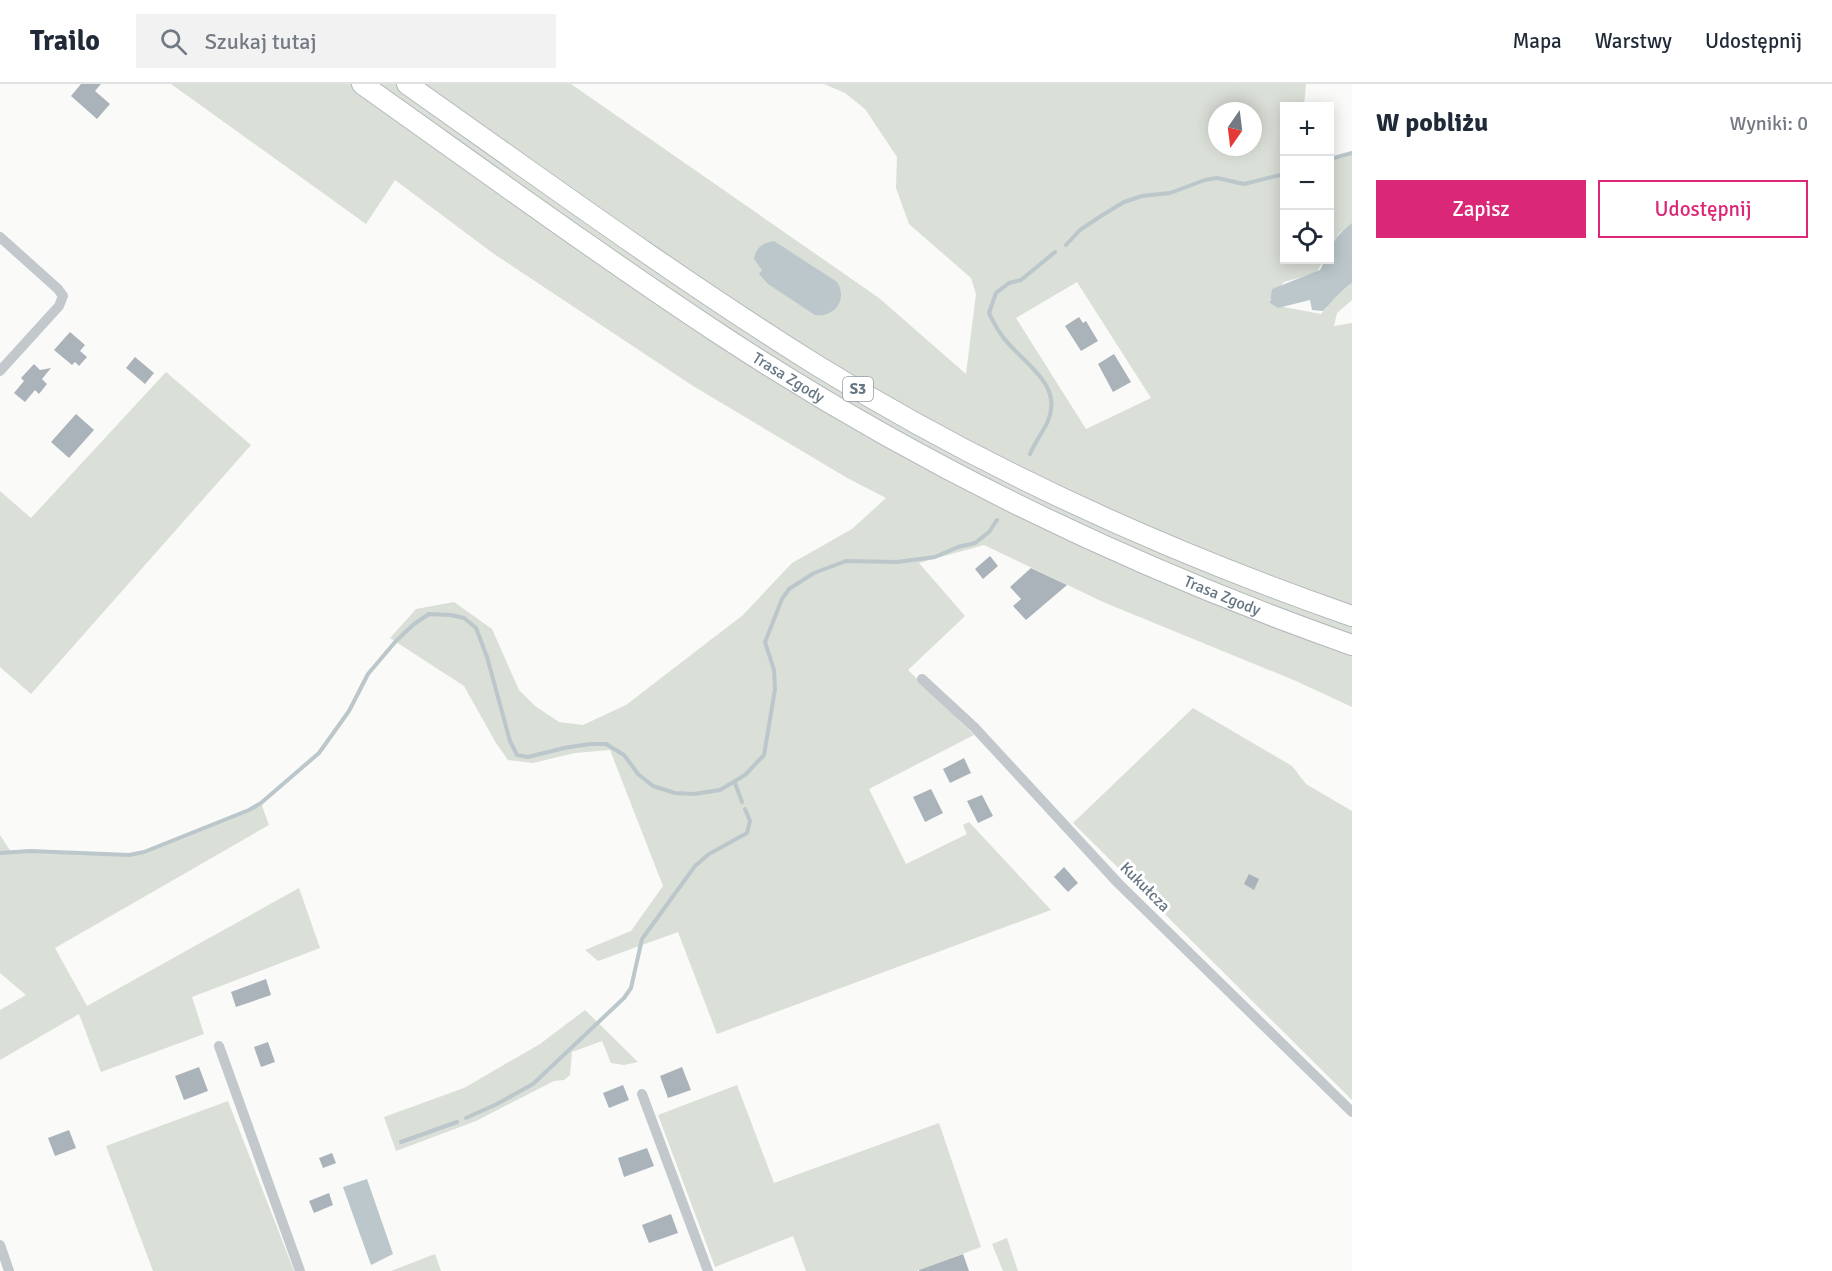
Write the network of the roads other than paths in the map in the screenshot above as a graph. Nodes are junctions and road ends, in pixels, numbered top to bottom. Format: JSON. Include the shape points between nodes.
{"nodes":[{"id":1,"x":362,"y":84,"type":"edge"},
{"id":2,"x":407,"y":84,"type":"edge"},
{"id":3,"x":0,"y":237,"type":"edge"},
{"id":4,"x":0,"y":371,"type":"edge"},
{"id":5,"x":1352,"y":616,"type":"edge"},
{"id":6,"x":1352,"y":645,"type":"edge"},
{"id":7,"x":922,"y":679,"type":"dead end"},
{"id":8,"x":219,"y":1046,"type":"dead end"},
{"id":9,"x":642,"y":1094,"type":"dead end"},
{"id":10,"x":1352,"y":1112,"type":"edge"},
{"id":11,"x":0,"y":1245,"type":"edge"},
{"id":12,"x":9,"y":1271,"type":"edge"},
{"id":13,"x":300,"y":1271,"type":"edge"},
{"id":14,"x":708,"y":1271,"type":"edge"}],
"edges":[{"from":1,"to":6,"type":"highway","name":"Trasa Zgody","number":"S3","via":[[725,338],[878,430],[986,489],[1132,558]]},
{"from":2,"to":5,"type":"highway","name":"Trasa Zgody","number":"S3","via":[[738,315],[879,402],[1071,501],[1229,569]]},
{"from":3,"to":4,"type":"street","via":[[63,297]]},
{"from":7,"to":10,"type":"street","name":"Kukułcza","via":[[975,728],[1118,883]]},
{"from":8,"to":13,"type":"street"},
{"from":9,"to":14,"type":"street"},
{"from":11,"to":12,"type":"street"}]}
